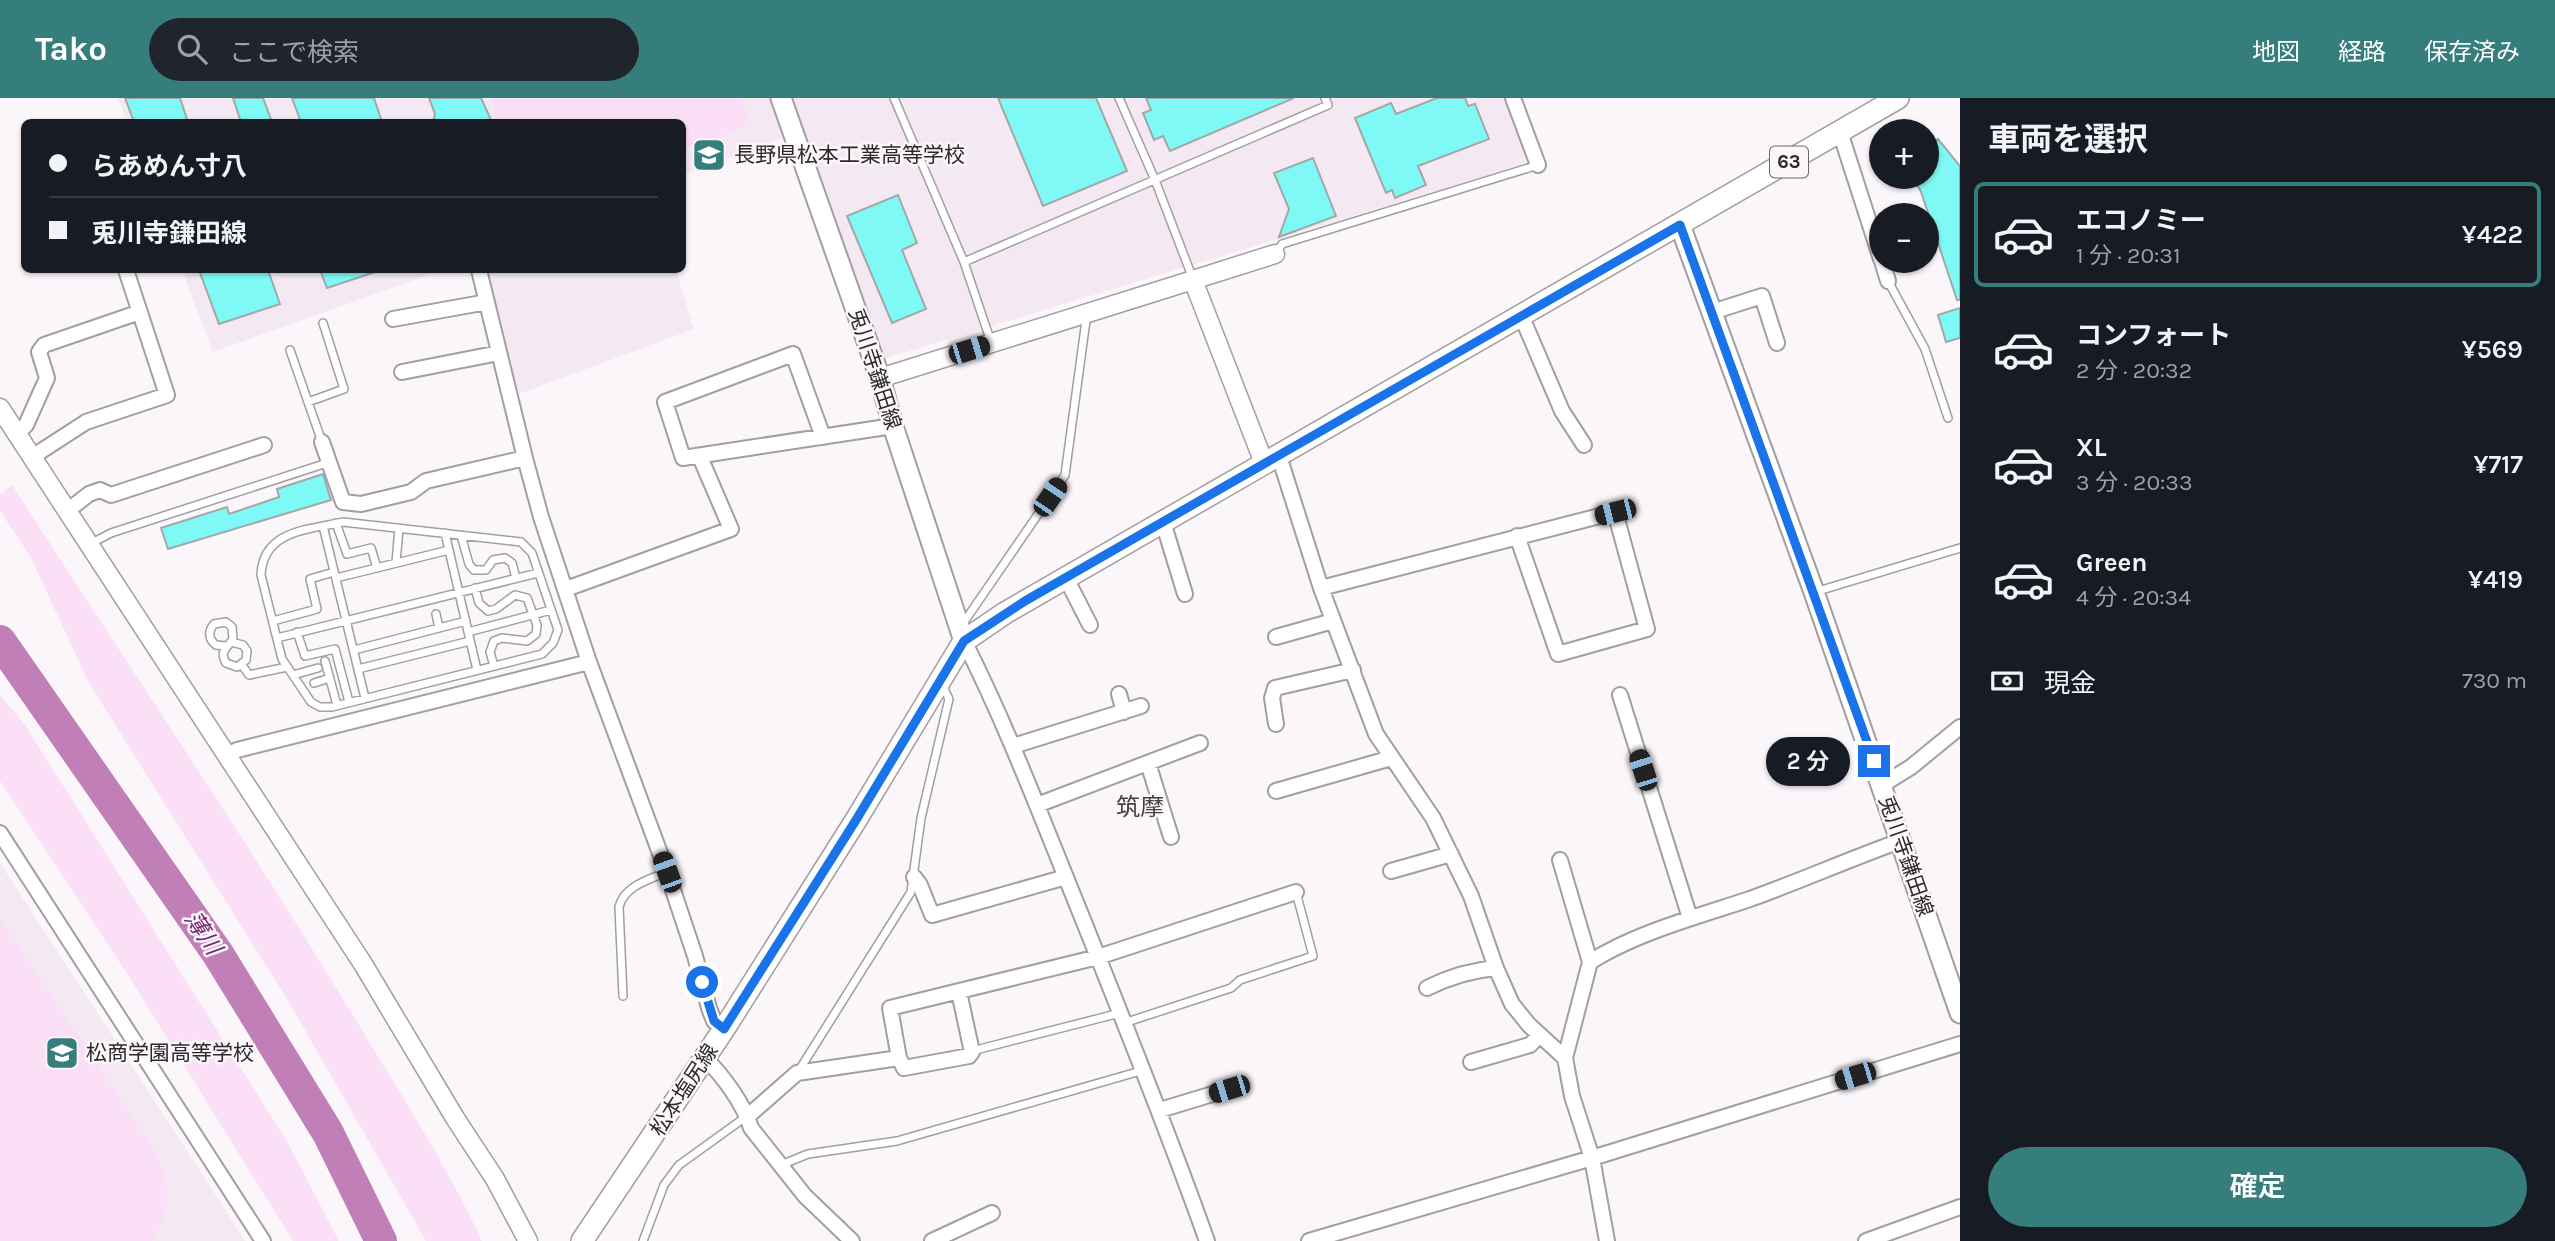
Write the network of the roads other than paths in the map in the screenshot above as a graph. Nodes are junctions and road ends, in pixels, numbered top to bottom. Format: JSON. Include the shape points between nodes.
{"nodes":[{"id":1,"x":781,"y":98,"type":"edge"},
{"id":2,"x":894,"y":98,"type":"edge"},
{"id":3,"x":1119,"y":98,"type":"edge"},
{"id":4,"x":1325,"y":98,"type":"edge"},
{"id":5,"x":1513,"y":98,"type":"edge"},
{"id":6,"x":1898,"y":98,"type":"edge"},
{"id":7,"x":1840,"y":132,"type":"junction"},
{"id":8,"x":1538,"y":165,"type":"joint"},
{"id":9,"x":1155,"y":180,"type":"junction"},
{"id":10,"x":1869,"y":220,"type":"edge"},
{"id":11,"x":1680,"y":225,"type":"junction"},
{"id":12,"x":1275,"y":254,"type":"joint"},
{"id":13,"x":964,"y":262,"type":"junction"},
{"id":14,"x":127,"y":273,"type":"edge"},
{"id":15,"x":480,"y":273,"type":"edge"},
{"id":16,"x":1886,"y":273,"type":"edge"},
{"id":17,"x":1194,"y":280,"type":"junction"},
{"id":18,"x":1888,"y":281,"type":"joint"},
{"id":19,"x":487,"y":302,"type":"junction"},
{"id":20,"x":140,"y":312,"type":"junction"},
{"id":21,"x":1712,"y":312,"type":"junction"},
{"id":22,"x":1087,"y":313,"type":"junction"},
{"id":23,"x":1521,"y":316,"type":"junction"},
{"id":24,"x":393,"y":319,"type":"dead end"},
{"id":25,"x":323,"y":323,"type":"dead end"},
{"id":26,"x":992,"y":343,"type":"junction"},
{"id":27,"x":1777,"y":343,"type":"dead end"},
{"id":28,"x":290,"y":350,"type":"dead end"},
{"id":29,"x":499,"y":353,"type":"junction"},
{"id":30,"x":402,"y":372,"type":"dead end"},
{"id":31,"x":880,"y":377,"type":"junction"},
{"id":32,"x":308,"y":402,"type":"junction"},
{"id":33,"x":0,"y":408,"type":"edge"},
{"id":34,"x":1948,"y":418,"type":"dead end"},
{"id":35,"x":893,"y":426,"type":"junction"},
{"id":36,"x":17,"y":434,"type":"junction"},
{"id":37,"x":822,"y":437,"type":"junction"},
{"id":38,"x":322,"y":442,"type":"joint"},
{"id":39,"x":264,"y":445,"type":"dead end"},
{"id":40,"x":1584,"y":445,"type":"dead end"},
{"id":41,"x":32,"y":457,"type":"junction"},
{"id":42,"x":700,"y":457,"type":"junction"},
{"id":43,"x":525,"y":458,"type":"junction"},
{"id":44,"x":1271,"y":459,"type":"junction"},
{"id":45,"x":331,"y":462,"type":"junction"},
{"id":46,"x":68,"y":512,"type":"junction"},
{"id":47,"x":1163,"y":522,"type":"junction"},
{"id":48,"x":336,"y":523,"type":"junction"},
{"id":49,"x":323,"y":526,"type":"junction"},
{"id":50,"x":399,"y":528,"type":"junction"},
{"id":51,"x":445,"y":533,"type":"junction"},
{"id":52,"x":461,"y":534,"type":"junction"},
{"id":53,"x":1517,"y":536,"type":"junction"},
{"id":54,"x":89,"y":545,"type":"junction"},
{"id":55,"x":1960,"y":548,"type":"edge"},
{"id":56,"x":449,"y":550,"type":"junction"},
{"id":57,"x":396,"y":563,"type":"junction"},
{"id":58,"x":377,"y":568,"type":"junction"},
{"id":59,"x":538,"y":573,"type":"junction"},
{"id":60,"x":335,"y":575,"type":"junction"},
{"id":61,"x":516,"y":578,"type":"junction"},
{"id":62,"x":1066,"y":578,"type":"junction"},
{"id":63,"x":475,"y":588,"type":"junction"},
{"id":64,"x":1321,"y":588,"type":"junction"},
{"id":65,"x":566,"y":589,"type":"junction"},
{"id":66,"x":459,"y":592,"type":"junction"},
{"id":67,"x":1814,"y":592,"type":"junction"},
{"id":68,"x":1185,"y":594,"type":"dead end"},
{"id":69,"x":551,"y":610,"type":"junction"},
{"id":70,"x":436,"y":614,"type":"dead end"},
{"id":71,"x":534,"y":615,"type":"junction"},
{"id":72,"x":346,"y":620,"type":"junction"},
{"id":73,"x":273,"y":621,"type":"junction"},
{"id":74,"x":466,"y":621,"type":"junction"},
{"id":75,"x":1333,"y":621,"type":"junction"},
{"id":76,"x":1090,"y":625,"type":"dead end"},
{"id":77,"x":439,"y":628,"type":"junction"},
{"id":78,"x":298,"y":632,"type":"junction"},
{"id":79,"x":468,"y":632,"type":"junction"},
{"id":80,"x":962,"y":635,"type":"junction"},
{"id":81,"x":1276,"y":637,"type":"dead end"},
{"id":82,"x":277,"y":638,"type":"junction"},
{"id":83,"x":470,"y":641,"type":"junction"},
{"id":84,"x":228,"y":644,"type":"junction"},
{"id":85,"x":354,"y":650,"type":"junction"},
{"id":86,"x":325,"y":661,"type":"dead end"},
{"id":87,"x":589,"y":662,"type":"junction"},
{"id":88,"x":242,"y":665,"type":"junction"},
{"id":89,"x":494,"y":666,"type":"junction"},
{"id":90,"x":287,"y":667,"type":"junction"},
{"id":91,"x":318,"y":668,"type":"dead end"},
{"id":92,"x":358,"y":669,"type":"junction"},
{"id":93,"x":477,"y":670,"type":"junction"},
{"id":94,"x":1353,"y":670,"type":"junction"},
{"id":95,"x":293,"y":675,"type":"junction"},
{"id":96,"x":330,"y":678,"type":"junction"},
{"id":97,"x":940,"y":681,"type":"junction"},
{"id":98,"x":314,"y":683,"type":"dead end"},
{"id":99,"x":1119,"y":694,"type":"dead end"},
{"id":100,"x":1620,"y":695,"type":"dead end"},
{"id":101,"x":365,"y":698,"type":"junction"},
{"id":102,"x":349,"y":702,"type":"junction"},
{"id":103,"x":337,"y":705,"type":"junction"},
{"id":104,"x":1141,"y":706,"type":"dead end"},
{"id":105,"x":1124,"y":712,"type":"junction"},
{"id":106,"x":1276,"y":724,"type":"dead end"},
{"id":107,"x":1960,"y":727,"type":"edge"},
{"id":108,"x":1200,"y":743,"type":"dead end"},
{"id":109,"x":1013,"y":746,"type":"junction"},
{"id":110,"x":227,"y":756,"type":"junction"},
{"id":111,"x":1391,"y":758,"type":"junction"},
{"id":112,"x":1148,"y":763,"type":"junction"},
{"id":113,"x":1882,"y":785,"type":"junction"},
{"id":114,"x":1276,"y":791,"type":"dead end"},
{"id":115,"x":1037,"y":805,"type":"junction"},
{"id":116,"x":1165,"y":820,"type":"junction"},
{"id":117,"x":1149,"y":825,"type":"dead end"},
{"id":118,"x":0,"y":833,"type":"edge"},
{"id":119,"x":1171,"y":837,"type":"dead end"},
{"id":120,"x":1900,"y":841,"type":"junction"},
{"id":121,"x":1451,"y":854,"type":"junction"},
{"id":122,"x":1560,"y":860,"type":"dead end"},
{"id":123,"x":1391,"y":871,"type":"dead end"},
{"id":124,"x":667,"y":872,"type":"junction"},
{"id":125,"x":914,"y":877,"type":"junction"},
{"id":126,"x":1066,"y":877,"type":"junction"},
{"id":127,"x":1296,"y":892,"type":"joint"},
{"id":128,"x":1690,"y":918,"type":"junction"},
{"id":129,"x":1098,"y":957,"type":"junction"},
{"id":130,"x":1590,"y":962,"type":"junction"},
{"id":131,"x":1496,"y":968,"type":"junction"},
{"id":132,"x":1427,"y":988,"type":"dead end"},
{"id":133,"x":959,"y":992,"type":"junction"},
{"id":134,"x":622,"y":996,"type":"dead end"},
{"id":135,"x":1960,"y":1013,"type":"edge"},
{"id":136,"x":1122,"y":1018,"type":"junction"},
{"id":137,"x":724,"y":1029,"type":"junction"},
{"id":138,"x":1540,"y":1035,"type":"junction"},
{"id":139,"x":1960,"y":1044,"type":"edge"},
{"id":140,"x":972,"y":1052,"type":"junction"},
{"id":141,"x":705,"y":1058,"type":"junction"},
{"id":142,"x":899,"y":1058,"type":"junction"},
{"id":143,"x":1565,"y":1058,"type":"junction"},
{"id":144,"x":1471,"y":1062,"type":"dead end"},
{"id":145,"x":1144,"y":1070,"type":"junction"},
{"id":146,"x":797,"y":1073,"type":"junction"},
{"id":147,"x":1229,"y":1089,"type":"dead end"},
{"id":148,"x":1160,"y":1110,"type":"junction"},
{"id":149,"x":748,"y":1116,"type":"junction"},
{"id":150,"x":1592,"y":1158,"type":"junction"},
{"id":151,"x":780,"y":1165,"type":"junction"},
{"id":152,"x":1960,"y":1207,"type":"edge"},
{"id":153,"x":992,"y":1213,"type":"dead end"},
{"id":154,"x":263,"y":1241,"type":"edge"},
{"id":155,"x":528,"y":1241,"type":"edge"},
{"id":156,"x":583,"y":1241,"type":"edge"},
{"id":157,"x":643,"y":1241,"type":"edge"},
{"id":158,"x":852,"y":1241,"type":"edge"},
{"id":159,"x":932,"y":1241,"type":"edge"},
{"id":160,"x":1207,"y":1241,"type":"edge"},
{"id":161,"x":1309,"y":1241,"type":"edge"},
{"id":162,"x":1607,"y":1241,"type":"edge"},
{"id":163,"x":1867,"y":1241,"type":"edge"}],
"edges":[{"from":1,"to":31,"type":"main road","name":"兎川寺鎌田線"},
{"from":2,"to":13,"type":"lane"},
{"from":3,"to":9,"type":"lane"},
{"from":4,"to":9,"type":"lane","via":[[1328,106]]},
{"from":5,"to":8,"type":"street"},
{"from":6,"to":7,"type":"main road","name":"松本塩尻線","number":"63"},
{"from":7,"to":10,"type":"street"},
{"from":7,"to":11,"type":"main road","name":"松本塩尻線","number":"63"},
{"from":8,"to":12,"type":"lane","via":[[1282,244]]},
{"from":9,"to":13,"type":"lane"},
{"from":9,"to":17,"type":"lane"},
{"from":11,"to":21,"type":"main road","name":"兎川寺鎌田線"},
{"from":11,"to":23,"type":"main road","name":"松本塩尻線","number":"63"},
{"from":12,"to":17,"type":"street"},
{"from":13,"to":26,"type":"lane"},
{"from":14,"to":20,"type":"street"},
{"from":15,"to":19,"type":"street"},
{"from":16,"to":18,"type":"street"},
{"from":17,"to":22,"type":"street"},
{"from":17,"to":44,"type":"street"},
{"from":18,"to":34,"type":"lane","via":[[1925,349]]},
{"from":19,"to":24,"type":"street"},
{"from":19,"to":29,"type":"street"},
{"from":20,"to":36,"type":"street","via":[[44,345],[40,352],[47,378],[26,425]]},
{"from":20,"to":41,"type":"street","via":[[167,395],[86,422]]},
{"from":21,"to":27,"type":"street","via":[[1762,296]]},
{"from":21,"to":67,"type":"main road","name":"兎川寺鎌田線"},
{"from":22,"to":26,"type":"street"},
{"from":22,"to":80,"type":"lane","via":[[1065,475]]},
{"from":23,"to":40,"type":"street","via":[[1562,411]]},
{"from":23,"to":44,"type":"main road","name":"松本塩尻線","number":"63"},
{"from":25,"to":32,"type":"lane","via":[[344,389]]},
{"from":26,"to":31,"type":"street"},
{"from":28,"to":32,"type":"lane"},
{"from":29,"to":30,"type":"street"},
{"from":29,"to":43,"type":"street"},
{"from":31,"to":35,"type":"main road","name":"兎川寺鎌田線"},
{"from":32,"to":38,"type":"lane"},
{"from":33,"to":36,"type":"street"},
{"from":35,"to":37,"type":"street"},
{"from":35,"to":80,"type":"main road","name":"兎川寺鎌田線"},
{"from":36,"to":41,"type":"street"},
{"from":37,"to":42,"type":"street"},
{"from":37,"to":42,"type":"street","via":[[793,354],[665,402],[683,458]]},
{"from":38,"to":45,"type":"street"},
{"from":39,"to":46,"type":"street","via":[[111,495],[100,490]]},
{"from":41,"to":46,"type":"street"},
{"from":42,"to":65,"type":"street","via":[[731,529]]},
{"from":43,"to":45,"type":"street","via":[[426,481],[411,492],[361,504],[343,502]]},
{"from":43,"to":65,"type":"street"},
{"from":44,"to":47,"type":"main road","name":"松本塩尻線","number":"63"},
{"from":44,"to":64,"type":"street"},
{"from":45,"to":54,"type":"lane","via":[[111,533]]},
{"from":46,"to":54,"type":"street"},
{"from":47,"to":62,"type":"main road","name":"松本塩尻線","number":"63"},
{"from":47,"to":68,"type":"street"},
{"from":48,"to":49,"type":"lane"},
{"from":48,"to":50,"type":"lane"},
{"from":48,"to":58,"type":"lane","via":[[347,554],[371,548]]},
{"from":49,"to":60,"type":"lane"},
{"from":49,"to":73,"type":"lane","via":[[282,537],[269,546],[261,575]]},
{"from":50,"to":51,"type":"lane"},
{"from":50,"to":57,"type":"lane"},
{"from":51,"to":52,"type":"lane"},
{"from":51,"to":56,"type":"lane"},
{"from":52,"to":59,"type":"lane","via":[[521,542],[532,553]]},
{"from":52,"to":61,"type":"lane","via":[[471,567],[486,570],[494,560],[505,558],[512,563]]},
{"from":53,"to":53,"type":"street","via":[[1615,512],[1647,629],[1558,654]]},
{"from":53,"to":64,"type":"street"},
{"from":54,"to":110,"type":"street"},
{"from":55,"to":67,"type":"lane"},
{"from":56,"to":57,"type":"lane"},
{"from":56,"to":66,"type":"lane"},
{"from":57,"to":58,"type":"lane"},
{"from":58,"to":60,"type":"lane"},
{"from":59,"to":61,"type":"lane"},
{"from":59,"to":69,"type":"lane"},
{"from":60,"to":72,"type":"lane"},
{"from":60,"to":73,"type":"lane","via":[[310,579],[317,609]]},
{"from":61,"to":63,"type":"lane"},
{"from":62,"to":76,"type":"street"},
{"from":62,"to":80,"type":"main road","name":"松本塩尻線","number":"63"},
{"from":63,"to":66,"type":"lane"},
{"from":63,"to":71,"type":"lane","via":[[485,609],[496,609],[519,595],[529,601]]},
{"from":64,"to":75,"type":"street"},
{"from":65,"to":87,"type":"street"},
{"from":66,"to":72,"type":"lane"},
{"from":66,"to":74,"type":"lane"},
{"from":67,"to":113,"type":"main road","name":"兎川寺鎌田線"},
{"from":69,"to":71,"type":"lane"},
{"from":69,"to":89,"type":"lane","via":[[558,630],[542,654]]},
{"from":70,"to":77,"type":"lane"},
{"from":71,"to":79,"type":"lane"},
{"from":71,"to":89,"type":"lane","via":[[537,629],[531,639],[502,638],[491,644]]},
{"from":72,"to":78,"type":"lane"},
{"from":72,"to":85,"type":"lane"},
{"from":73,"to":82,"type":"lane"},
{"from":74,"to":77,"type":"lane"},
{"from":74,"to":79,"type":"lane"},
{"from":75,"to":81,"type":"street"},
{"from":75,"to":94,"type":"street"},
{"from":77,"to":85,"type":"lane"},
{"from":78,"to":82,"type":"lane"},
{"from":78,"to":102,"type":"lane","via":[[305,656],[335,649]]},
{"from":79,"to":83,"type":"lane"},
{"from":80,"to":97,"type":"main road","name":"松本塩尻線","number":"63"},
{"from":80,"to":109,"type":"street"},
{"from":82,"to":90,"type":"lane"},
{"from":83,"to":92,"type":"lane"},
{"from":83,"to":93,"type":"lane"},
{"from":84,"to":84,"type":"lane","via":[[216,645],[210,639],[213,621],[232,627],[234,635]]},
{"from":84,"to":88,"type":"lane","via":[[246,648]]},
{"from":84,"to":88,"type":"lane","via":[[222,656],[226,663]]},
{"from":85,"to":92,"type":"lane"},
{"from":86,"to":96,"type":"lane"},
{"from":87,"to":110,"type":"street"},
{"from":87,"to":124,"type":"street"},
{"from":88,"to":90,"type":"lane","via":[[249,675]]},
{"from":89,"to":93,"type":"lane"},
{"from":90,"to":95,"type":"lane"},
{"from":91,"to":95,"type":"lane"},
{"from":92,"to":101,"type":"lane"},
{"from":93,"to":101,"type":"lane"},
{"from":94,"to":106,"type":"street","via":[[1275,688]]},
{"from":94,"to":111,"type":"street","via":[[1376,734]]},
{"from":95,"to":103,"type":"lane","via":[[311,702],[320,707]]},
{"from":96,"to":98,"type":"lane"},
{"from":96,"to":103,"type":"lane"},
{"from":97,"to":125,"type":"lane","via":[[949,699],[921,818]]},
{"from":97,"to":137,"type":"main road","name":"松本塩尻線","number":"63"},
{"from":99,"to":105,"type":"street"},
{"from":100,"to":128,"type":"street"},
{"from":101,"to":102,"type":"lane"},
{"from":102,"to":103,"type":"lane"},
{"from":104,"to":105,"type":"street"},
{"from":105,"to":109,"type":"street"},
{"from":107,"to":113,"type":"street"},
{"from":108,"to":112,"type":"street"},
{"from":109,"to":115,"type":"street"},
{"from":110,"to":155,"type":"street","via":[[363,964]]},
{"from":111,"to":114,"type":"street"},
{"from":111,"to":121,"type":"street","via":[[1433,818]]},
{"from":112,"to":115,"type":"street"},
{"from":112,"to":116,"type":"street"},
{"from":113,"to":120,"type":"main road","name":"兎川寺鎌田線"},
{"from":115,"to":126,"type":"street"},
{"from":116,"to":117,"type":"street"},
{"from":116,"to":119,"type":"street"},
{"from":118,"to":154,"type":"street"},
{"from":120,"to":128,"type":"street"},
{"from":120,"to":135,"type":"main road","name":"兎川寺鎌田線"},
{"from":121,"to":123,"type":"street"},
{"from":121,"to":131,"type":"street","via":[[1471,895]]},
{"from":122,"to":130,"type":"street"},
{"from":124,"to":134,"type":"lane","via":[[640,883],[621,899]]},
{"from":124,"to":137,"type":"street","via":[[709,1008]]},
{"from":125,"to":126,"type":"street","via":[[932,915]]},
{"from":125,"to":146,"type":"lane","via":[[911,892]]},
{"from":126,"to":129,"type":"street"},
{"from":127,"to":129,"type":"street"},
{"from":127,"to":136,"type":"lane","via":[[1313,956],[1240,980],[1231,988]]},
{"from":128,"to":130,"type":"street"},
{"from":129,"to":133,"type":"street"},
{"from":129,"to":136,"type":"street"},
{"from":130,"to":143,"type":"street"},
{"from":131,"to":132,"type":"street"},
{"from":131,"to":138,"type":"street","via":[[1512,1004]]},
{"from":133,"to":140,"type":"street"},
{"from":133,"to":142,"type":"street","via":[[890,1008]]},
{"from":136,"to":140,"type":"lane"},
{"from":136,"to":145,"type":"street"},
{"from":137,"to":141,"type":"main road","name":"松本塩尻線","number":"63"},
{"from":138,"to":143,"type":"street"},
{"from":138,"to":144,"type":"street","via":[[1530,1045]]},
{"from":139,"to":150,"type":"street"},
{"from":140,"to":142,"type":"street","via":[[904,1068]]},
{"from":141,"to":149,"type":"street"},
{"from":141,"to":156,"type":"main road","name":"松本塩尻線","number":"63"},
{"from":142,"to":146,"type":"street"},
{"from":143,"to":150,"type":"street"},
{"from":145,"to":148,"type":"street"},
{"from":145,"to":151,"type":"lane","via":[[897,1141],[808,1154]]},
{"from":146,"to":149,"type":"street"},
{"from":147,"to":148,"type":"street"},
{"from":148,"to":160,"type":"street"},
{"from":149,"to":151,"type":"street","via":[[751,1128]]},
{"from":149,"to":157,"type":"lane","via":[[679,1165],[664,1185]]},
{"from":150,"to":161,"type":"street"},
{"from":150,"to":162,"type":"street"},
{"from":151,"to":158,"type":"street"},
{"from":152,"to":163,"type":"street"},
{"from":153,"to":159,"type":"street"}]}
